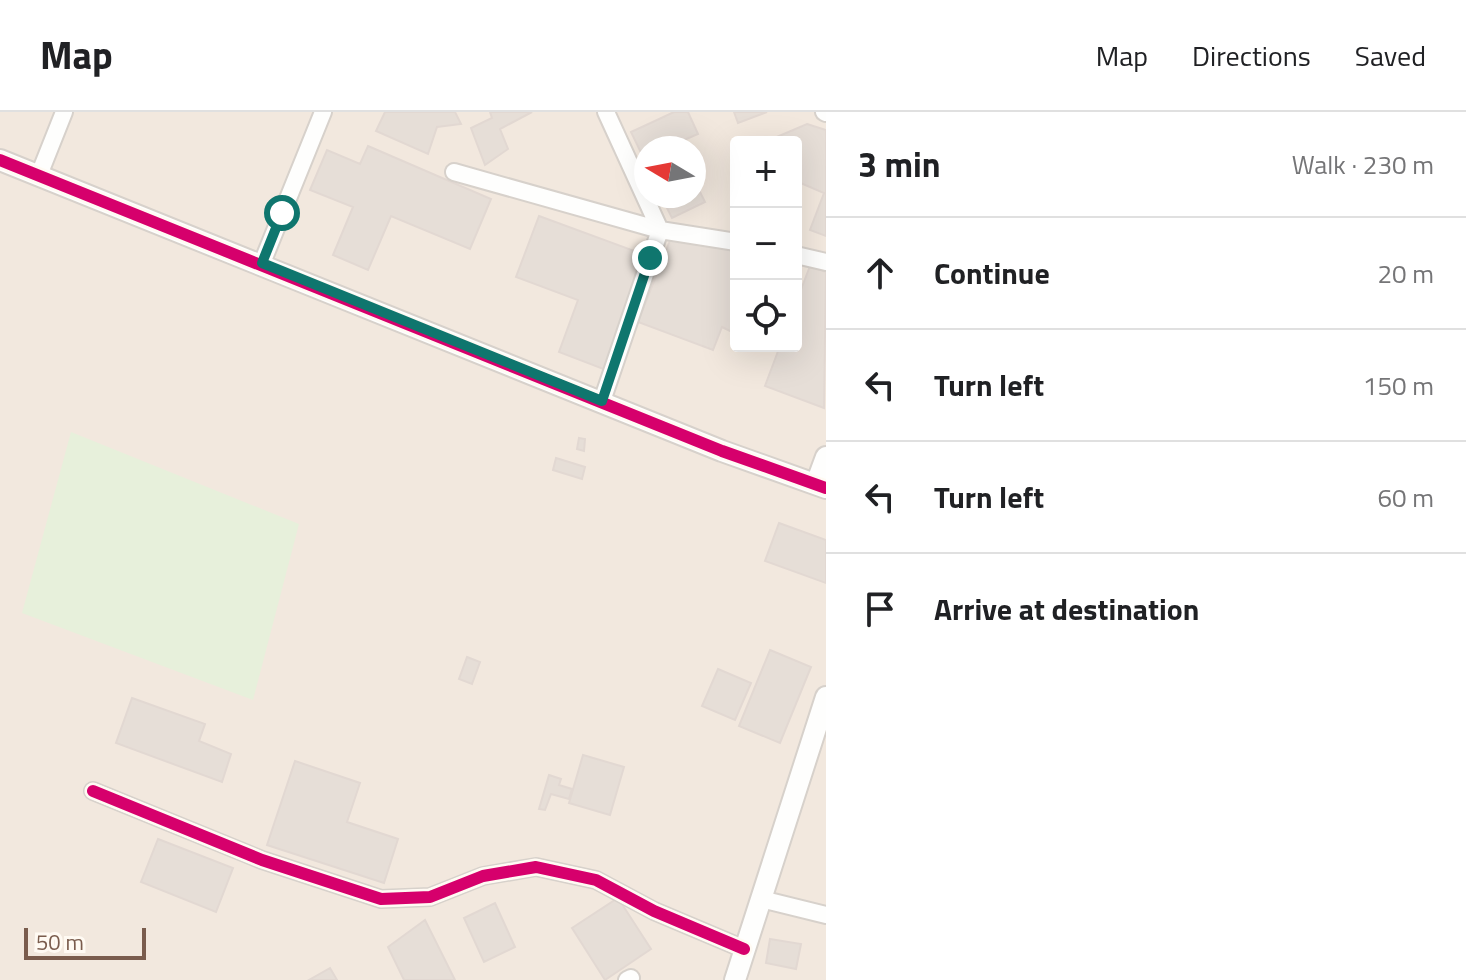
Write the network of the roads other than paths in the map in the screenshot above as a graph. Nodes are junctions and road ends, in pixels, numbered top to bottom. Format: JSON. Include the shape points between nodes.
{"nodes":[{"id":1,"x":64,"y":112,"type":"edge"},
{"id":2,"x":323,"y":112,"type":"edge"},
{"id":3,"x":606,"y":112,"type":"edge"},
{"id":4,"x":0,"y":160,"type":"edge"},
{"id":5,"x":454,"y":172,"type":"dead end"},
{"id":6,"x":39,"y":175,"type":"junction"},
{"id":7,"x":660,"y":230,"type":"junction"},
{"id":8,"x":730,"y":241,"type":"edge"},
{"id":9,"x":802,"y":256,"type":"edge"},
{"id":10,"x":826,"y":262,"type":"edge"},
{"id":11,"x":262,"y":263,"type":"junction"},
{"id":12,"x":602,"y":401,"type":"junction"},
{"id":13,"x":826,"y":457,"type":"edge"},
{"id":14,"x":821,"y":486,"type":"edge"},
{"id":15,"x":824,"y":711,"type":"edge"},
{"id":16,"x":93,"y":791,"type":"dead end"},
{"id":17,"x":761,"y":899,"type":"junction"},
{"id":18,"x":826,"y":915,"type":"edge"},
{"id":19,"x":744,"y":949,"type":"junction"},
{"id":20,"x":735,"y":980,"type":"edge"}],
"edges":[{"from":1,"to":6,"type":"street"},
{"from":2,"to":11,"type":"street"},
{"from":3,"to":7,"type":"street"},
{"from":4,"to":6,"type":"street"},
{"from":5,"to":7,"type":"street"},
{"from":6,"to":11,"type":"street"},
{"from":7,"to":8,"type":"street"},
{"from":7,"to":12,"type":"street"},
{"from":9,"to":10,"type":"street"},
{"from":11,"to":12,"type":"street"},
{"from":12,"to":14,"type":"street"},
{"from":13,"to":14,"type":"street"},
{"from":15,"to":17,"type":"street"},
{"from":16,"to":19,"type":"street","via":[[262,860],[381,899],[430,897],[483,876],[536,867],[596,880]]},
{"from":17,"to":18,"type":"street"},
{"from":17,"to":19,"type":"street"},
{"from":19,"to":20,"type":"street"}]}
